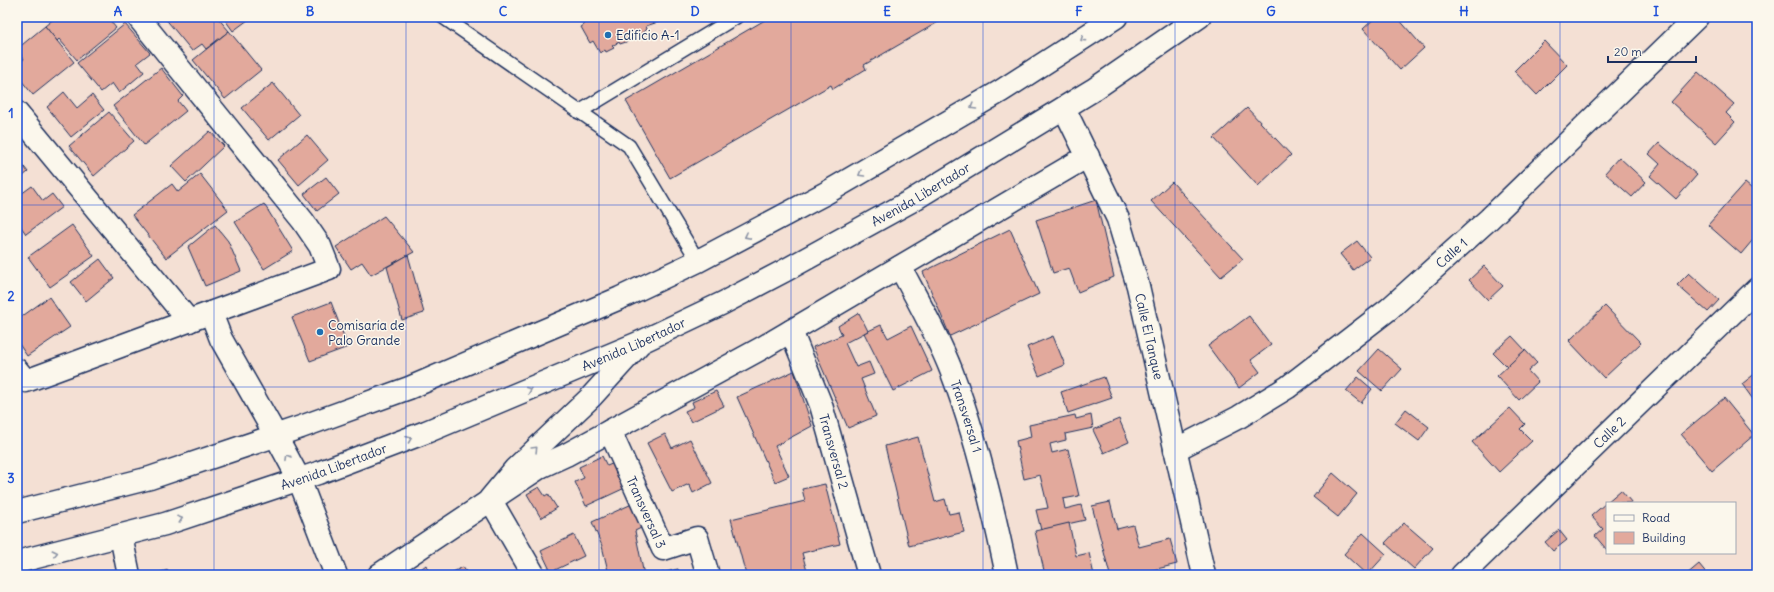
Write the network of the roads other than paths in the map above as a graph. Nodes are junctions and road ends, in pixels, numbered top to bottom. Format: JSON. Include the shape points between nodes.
{"nodes":[{"id":1,"x":138,"y":17,"type":"edge"},
{"id":2,"x":442,"y":17,"type":"edge"},
{"id":3,"x":736,"y":17,"type":"edge"},
{"id":4,"x":1116,"y":17,"type":"edge"},
{"id":5,"x":1199,"y":17,"type":"edge"},
{"id":6,"x":1697,"y":17,"type":"edge"},
{"id":7,"x":1064,"y":108,"type":"junction"},
{"id":8,"x":579,"y":112,"type":"junction"},
{"id":9,"x":17,"y":113,"type":"edge"},
{"id":10,"x":1088,"y":156,"type":"junction"},
{"id":11,"x":698,"y":261,"type":"junction"},
{"id":12,"x":900,"y":267,"type":"junction"},
{"id":13,"x":1757,"y":289,"type":"edge"},
{"id":14,"x":211,"y":312,"type":"junction"},
{"id":15,"x":189,"y":321,"type":"junction"},
{"id":16,"x":790,"y":331,"type":"junction"},
{"id":17,"x":641,"y":342,"type":"junction"},
{"id":18,"x":17,"y":370,"type":"edge"},
{"id":19,"x":610,"y":431,"type":"junction"},
{"id":20,"x":276,"y":436,"type":"junction"},
{"id":21,"x":1175,"y":450,"type":"junction"},
{"id":22,"x":300,"y":479,"type":"junction"},
{"id":23,"x":490,"y":499,"type":"junction"},
{"id":24,"x":17,"y":512,"type":"edge"},
{"id":25,"x":121,"y":536,"type":"junction"},
{"id":26,"x":17,"y":562,"type":"edge"},
{"id":27,"x":129,"y":575,"type":"edge"},
{"id":28,"x":336,"y":575,"type":"edge"},
{"id":29,"x":379,"y":575,"type":"edge"},
{"id":30,"x":534,"y":575,"type":"edge"},
{"id":31,"x":708,"y":575,"type":"edge"},
{"id":32,"x":869,"y":575,"type":"edge"},
{"id":33,"x":1007,"y":575,"type":"edge"},
{"id":34,"x":1204,"y":575,"type":"edge"},
{"id":35,"x":1462,"y":575,"type":"edge"}],
"edges":[{"from":1,"to":14,"type":"street","via":[[303,220],[320,246],[329,269]]},
{"from":2,"to":8,"type":"lane"},
{"from":3,"to":8,"type":"lane"},
{"from":4,"to":11,"type":"street","one_way":true,"via":[[887,159]]},
{"from":5,"to":7,"type":"street","name":"Avenida Libertador"},
{"from":6,"to":21,"type":"street","name":"Calle 1","via":[[1489,219],[1389,309],[1288,387],[1239,418]]},
{"from":7,"to":10,"type":"street","name":"Calle El Tanque"},
{"from":7,"to":17,"type":"street","name":"Avenida Libertador","via":[[850,236],[723,303]]},
{"from":8,"to":11,"type":"lane","via":[[629,146]]},
{"from":9,"to":15,"type":"street"},
{"from":10,"to":12,"type":"street"},
{"from":10,"to":21,"type":"street","name":"Calle El Tanque","via":[[1118,219],[1136,279]]},
{"from":11,"to":20,"type":"street","via":[[479,359]]},
{"from":12,"to":16,"type":"street"},
{"from":12,"to":33,"type":"street","name":"Transversal 1","via":[[933,329],[951,371],[993,511]]},
{"from":13,"to":35,"type":"street","name":"Calle 2"},
{"from":14,"to":15,"type":"street"},
{"from":14,"to":20,"type":"street","via":[[221,339]]},
{"from":15,"to":18,"type":"street","via":[[26,381]]},
{"from":16,"to":19,"type":"street"},
{"from":16,"to":32,"type":"street","name":"Transversal 2","via":[[821,405]]},
{"from":22,"to":17,"type":"street","name":"Avenida Libertador","one_way":true,"via":[[426,432]]},
{"from":23,"to":17,"type":"street","one_way":true,"via":[[515,469],[591,397]]},
{"from":19,"to":23,"type":"street","via":[[540,467]]},
{"from":19,"to":31,"type":"street","name":"Transversal 3","via":[[663,549],[697,538]]},
{"from":22,"to":20,"type":"street","one_way":true},
{"from":20,"to":24,"type":"street","via":[[150,478]]},
{"from":21,"to":34,"type":"street","name":"Calle El Tanque"},
{"from":25,"to":22,"type":"street","name":"Avenida Libertador","one_way":true},
{"from":22,"to":28,"type":"street"},
{"from":23,"to":29,"type":"street"},
{"from":23,"to":30,"type":"street"},
{"from":26,"to":25,"type":"street","name":"Avenida Libertador","one_way":true},
{"from":25,"to":27,"type":"street"}]}
